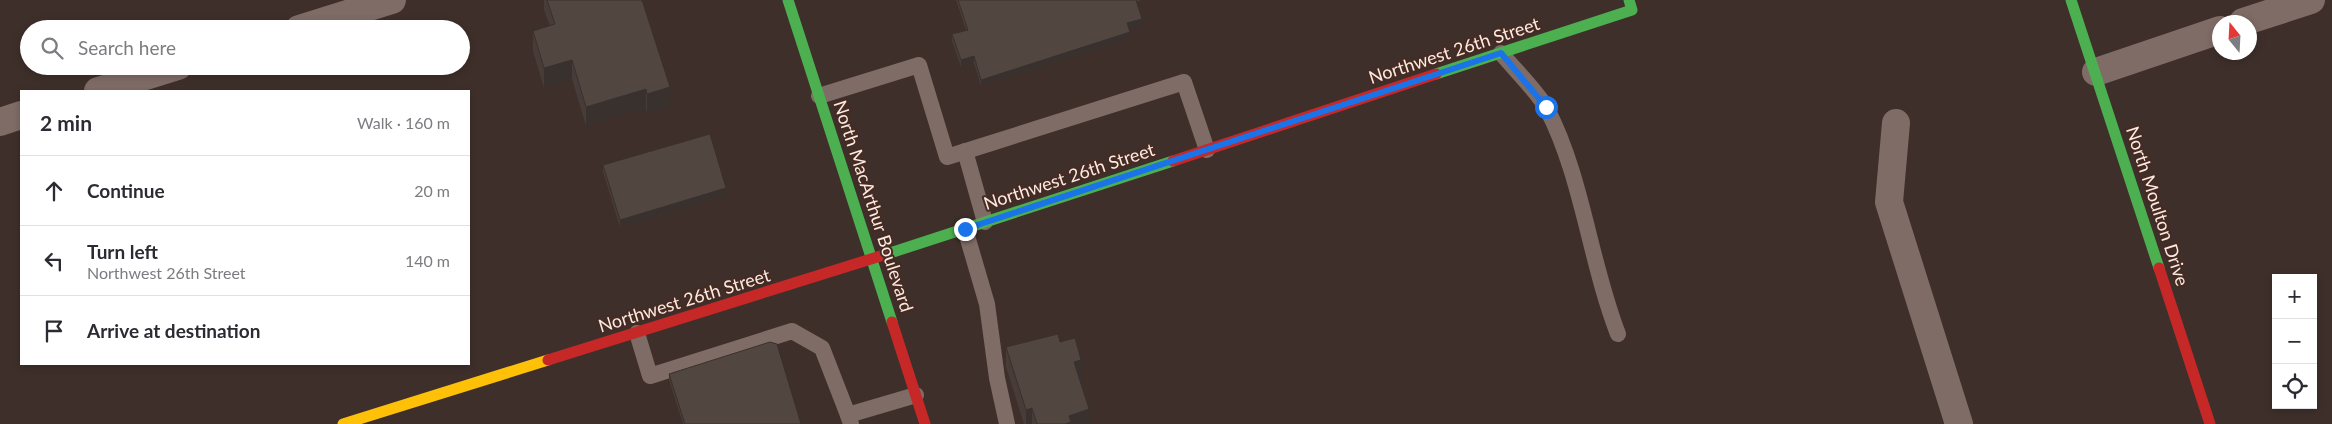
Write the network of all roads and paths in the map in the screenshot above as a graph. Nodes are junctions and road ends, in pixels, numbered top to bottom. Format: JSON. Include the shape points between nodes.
{"nodes":[{"id":1,"x":392,"y":0,"type":"edge"},
{"id":2,"x":788,"y":0,"type":"edge"},
{"id":3,"x":2071,"y":0,"type":"edge"},
{"id":4,"x":2311,"y":0,"type":"edge"},
{"id":5,"x":1631,"y":5,"type":"edge"},
{"id":6,"x":2257,"y":17,"type":"edge"},
{"id":7,"x":328,"y":20,"type":"edge"},
{"id":8,"x":2212,"y":33,"type":"edge"},
{"id":9,"x":1501,"y":53,"type":"junction"},
{"id":10,"x":2096,"y":72,"type":"junction"},
{"id":11,"x":149,"y":75,"type":"edge"},
{"id":12,"x":101,"y":90,"type":"edge"},
{"id":13,"x":819,"y":96,"type":"junction"},
{"id":14,"x":20,"y":115,"type":"edge"},
{"id":15,"x":0,"y":122,"type":"edge"},
{"id":16,"x":1896,"y":123,"type":"dead end"},
{"id":17,"x":1207,"y":150,"type":"junction"},
{"id":18,"x":965,"y":152,"type":"junction"},
{"id":19,"x":985,"y":222,"type":"junction"},
{"id":20,"x":965,"y":229,"type":"junction"},
{"id":21,"x":873,"y":260,"type":"junction"},
{"id":22,"x":637,"y":333,"type":"junction"},
{"id":23,"x":1618,"y":334,"type":"dead end"},
{"id":24,"x":916,"y":396,"type":"junction"},
{"id":25,"x":850,"y":420,"type":"edge"},
{"id":26,"x":343,"y":424,"type":"edge"},
{"id":27,"x":925,"y":424,"type":"edge"},
{"id":28,"x":1007,"y":424,"type":"edge"},
{"id":29,"x":1959,"y":424,"type":"edge"},
{"id":30,"x":2210,"y":424,"type":"edge"}],
"edges":[{"from":1,"to":7,"type":"street"},
{"from":2,"to":13,"type":"street","name":"North MacArthur Boulevard"},
{"from":3,"to":10,"type":"street","name":"North Moulton Drive"},
{"from":4,"to":6,"type":"street"},
{"from":5,"to":9,"type":"street","name":"Northwest 26th Street"},
{"from":8,"to":10,"type":"street"},
{"from":9,"to":17,"type":"street","name":"Northwest 26th Street"},
{"from":9,"to":23,"type":"lane","via":[[1546,107],[1562,143],[1604,298]]},
{"from":10,"to":30,"type":"street","name":"North Moulton Drive"},
{"from":11,"to":12,"type":"street"},
{"from":13,"to":18,"type":"lane","via":[[919,65],[947,157]]},
{"from":13,"to":21,"type":"street","name":"North MacArthur Boulevard"},
{"from":14,"to":15,"type":"street"},
{"from":16,"to":29,"type":"street","via":[[1889,202]]},
{"from":17,"to":18,"type":"lane","via":[[1184,82]]},
{"from":17,"to":19,"type":"street","name":"Northwest 26th Street"},
{"from":18,"to":19,"type":"lane"},
{"from":19,"to":20,"type":"street","name":"Northwest 26th Street"},
{"from":20,"to":21,"type":"street","name":"Northwest 26th Street"},
{"from":20,"to":28,"type":"lane","via":[[988,304],[997,378]]},
{"from":21,"to":22,"type":"street","name":"Northwest 26th Street"},
{"from":21,"to":24,"type":"street","name":"North MacArthur Boulevard"},
{"from":22,"to":25,"type":"lane","via":[[650,376],[792,331],[822,348]]},
{"from":22,"to":26,"type":"street","name":"Northwest 26th Street"},
{"from":24,"to":25,"type":"lane"},
{"from":24,"to":27,"type":"street","name":"North MacArthur Boulevard"}]}
